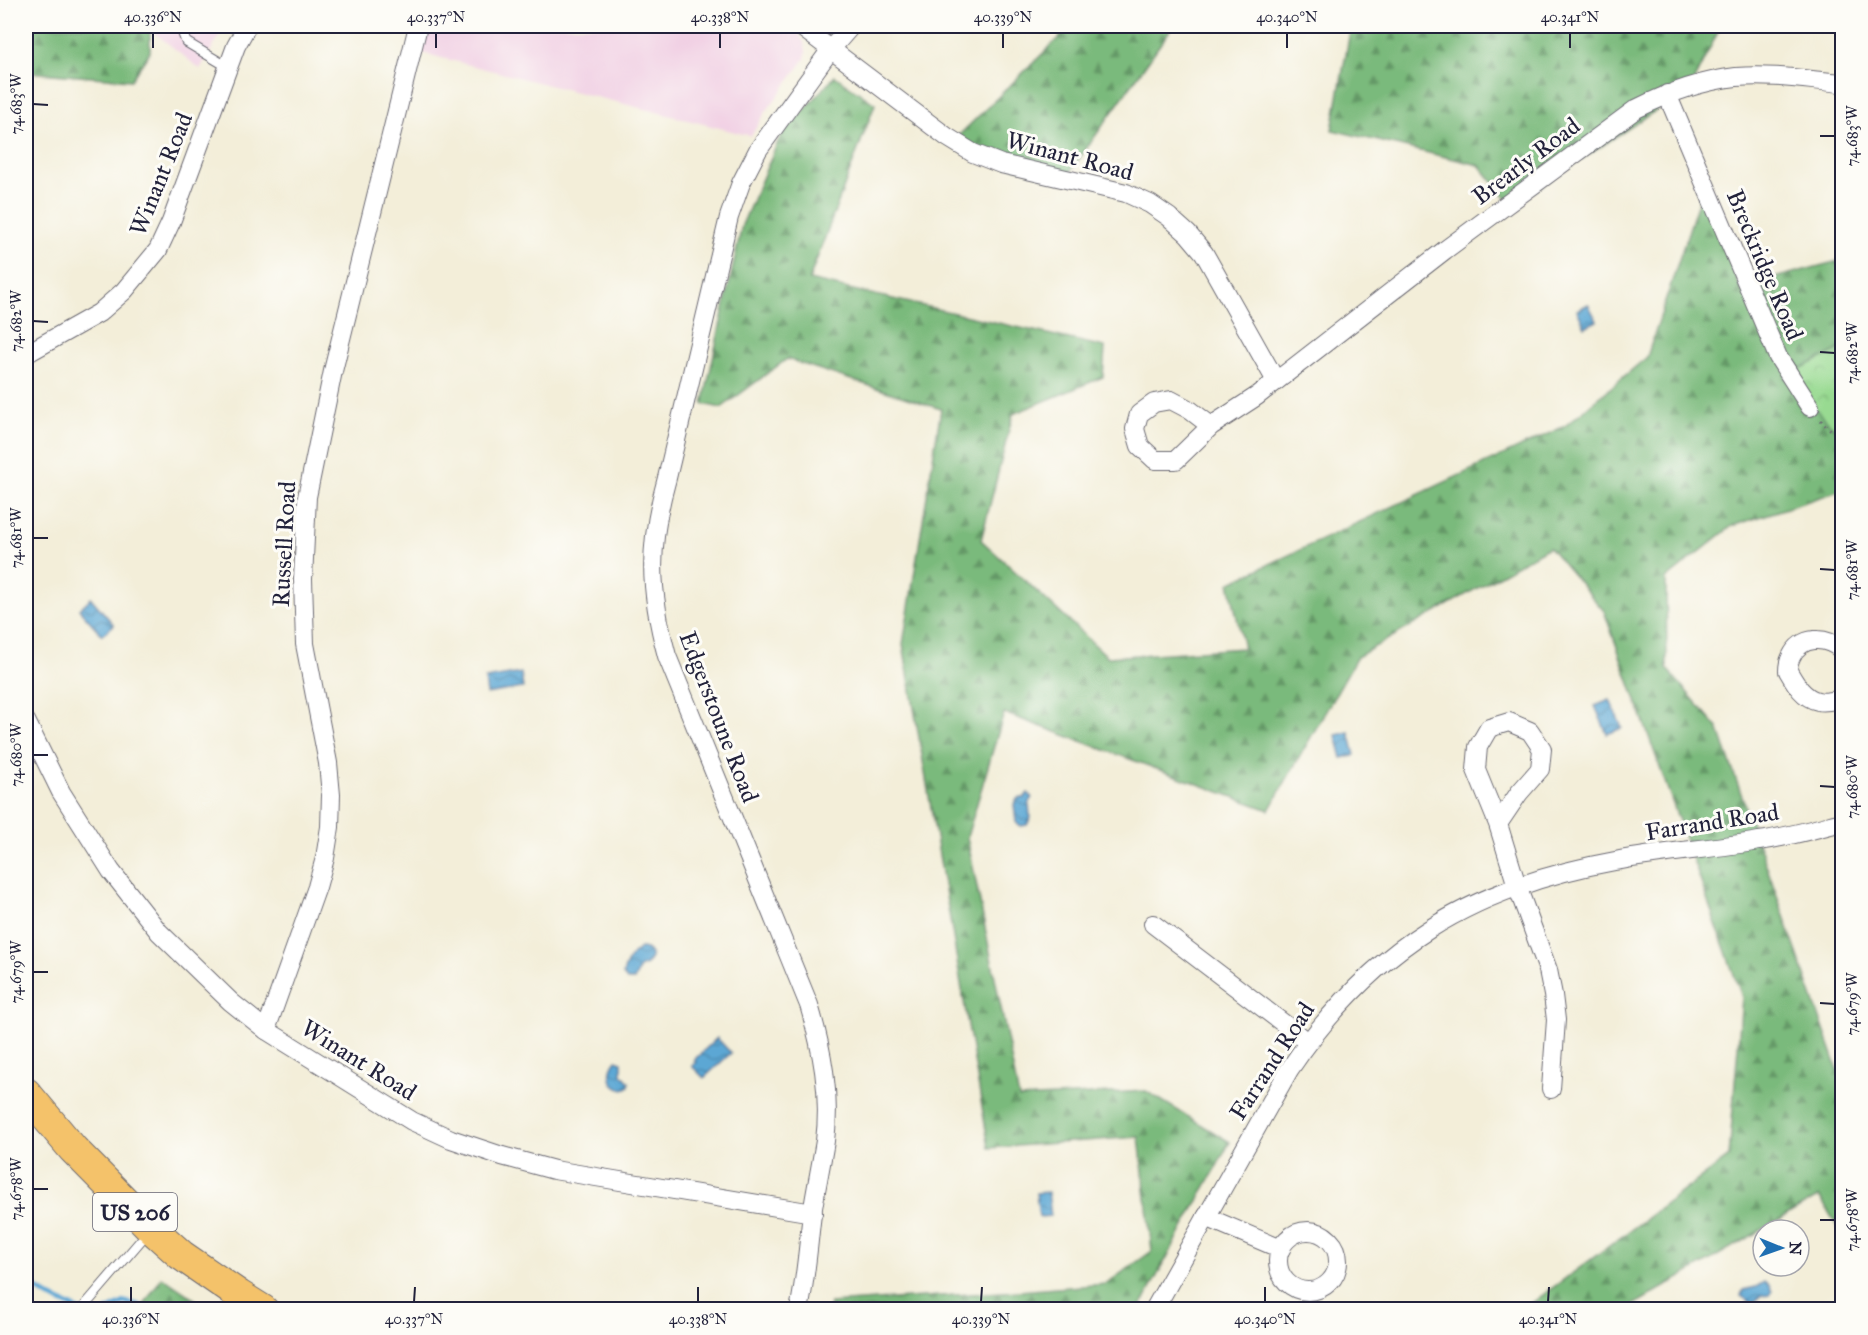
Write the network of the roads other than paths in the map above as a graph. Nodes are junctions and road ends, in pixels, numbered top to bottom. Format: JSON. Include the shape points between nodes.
{"nodes":[{"id":1,"x":180,"y":26,"type":"edge"},
{"id":2,"x":247,"y":26,"type":"edge"},
{"id":3,"x":418,"y":26,"type":"edge"},
{"id":4,"x":800,"y":26,"type":"edge"},
{"id":5,"x":850,"y":26,"type":"edge"},
{"id":6,"x":831,"y":49,"type":"junction"},
{"id":7,"x":228,"y":67,"type":"junction"},
{"id":8,"x":1842,"y":76,"type":"edge"},
{"id":9,"x":1842,"y":83,"type":"edge"},
{"id":10,"x":1667,"y":94,"type":"junction"},
{"id":11,"x":26,"y":354,"type":"edge"},
{"id":12,"x":1276,"y":381,"type":"junction"},
{"id":13,"x":1810,"y":407,"type":"road end"},
{"id":14,"x":1211,"y":426,"type":"dead end"},
{"id":15,"x":1842,"y":650,"type":"edge"},
{"id":16,"x":1842,"y":699,"type":"edge"},
{"id":17,"x":26,"y":721,"type":"edge"},
{"id":18,"x":1842,"y":822,"type":"edge"},
{"id":19,"x":1498,"y":824,"type":"junction"},
{"id":20,"x":1517,"y":886,"type":"junction"},
{"id":21,"x":1154,"y":924,"type":"dead end"},
{"id":22,"x":266,"y":1029,"type":"junction"},
{"id":23,"x":1308,"y":1042,"type":"junction"},
{"id":24,"x":1551,"y":1089,"type":"dead end"},
{"id":25,"x":26,"y":1093,"type":"edge"},
{"id":26,"x":813,"y":1214,"type":"junction"},
{"id":27,"x":1206,"y":1217,"type":"junction"},
{"id":28,"x":151,"y":1228,"type":"junction"},
{"id":29,"x":1281,"y":1249,"type":"dead end"},
{"id":30,"x":81,"y":1310,"type":"edge"},
{"id":31,"x":263,"y":1310,"type":"edge"},
{"id":32,"x":799,"y":1310,"type":"edge"},
{"id":33,"x":1154,"y":1310,"type":"edge"}],
"edges":[{"from":1,"to":7,"type":"lane","via":[[186,42]]},
{"from":2,"to":7,"type":"street","name":"Winant Road"},
{"from":3,"to":22,"type":"street","name":"Russell Road","via":[[333,370],[307,496],[305,644],[328,763],[330,827],[317,887]]},
{"from":4,"to":6,"type":"street","name":"Winant Road"},
{"from":5,"to":6,"type":"street","name":"Edgerstoune Road"},
{"from":6,"to":12,"type":"street","name":"Winant Road","via":[[973,153],[1001,164],[1126,193],[1169,217],[1204,253]]},
{"from":6,"to":26,"type":"street","name":"Edgerstoune Road","via":[[758,150],[741,183],[729,217],[657,512],[653,547],[653,587],[667,656],[809,1005],[819,1039],[824,1071],[825,1140]]},
{"from":7,"to":11,"type":"street","name":"Winant Road","via":[[158,250],[124,291],[99,313]]},
{"from":8,"to":9,"type":"street","name":"Brearly Road"},
{"from":9,"to":10,"type":"street","name":"Brearly Road","via":[[1738,77]]},
{"from":10,"to":12,"type":"street","name":"Brearly Road","via":[[1636,109]]},
{"from":10,"to":13,"type":"street","name":"Breckridge Road","via":[[1778,357]]},
{"from":12,"to":14,"type":"street","name":"Brearly Road"},
{"from":15,"to":16,"type":"street","via":[[1834,643],[1815,639],[1798,646],[1788,671],[1797,687],[1809,697],[1819,702]]},
{"from":17,"to":22,"type":"street","name":"Winant Road","via":[[61,792],[111,871],[159,932],[231,1002]]},
{"from":18,"to":20,"type":"street","name":"Farrand Road","via":[[1759,841],[1616,861]]},
{"from":19,"to":19,"type":"street","via":[[1540,769],[1542,748],[1530,730],[1509,722],[1490,728],[1478,747],[1476,770]]},
{"from":19,"to":20,"type":"street"},
{"from":20,"to":23,"type":"street","name":"Farrand Road","via":[[1462,910],[1391,956],[1335,1008]]},
{"from":20,"to":24,"type":"street","via":[[1553,994],[1556,1020]]},
{"from":21,"to":23,"type":"street"},
{"from":22,"to":26,"type":"street","name":"Winant Road","via":[[412,1121],[502,1156],[554,1170]]},
{"from":23,"to":27,"type":"street","name":"Farrand Road"},
{"from":25,"to":28,"type":"highway","number":"US 206","via":[[73,1149]]},
{"from":26,"to":32,"type":"street","name":"Edgerstoune Road"},
{"from":27,"to":29,"type":"street"},
{"from":27,"to":33,"type":"street","name":"Farrand Road"},
{"from":28,"to":30,"type":"lane"},
{"from":28,"to":31,"type":"highway","number":"US 206","via":[[181,1255]]}]}
